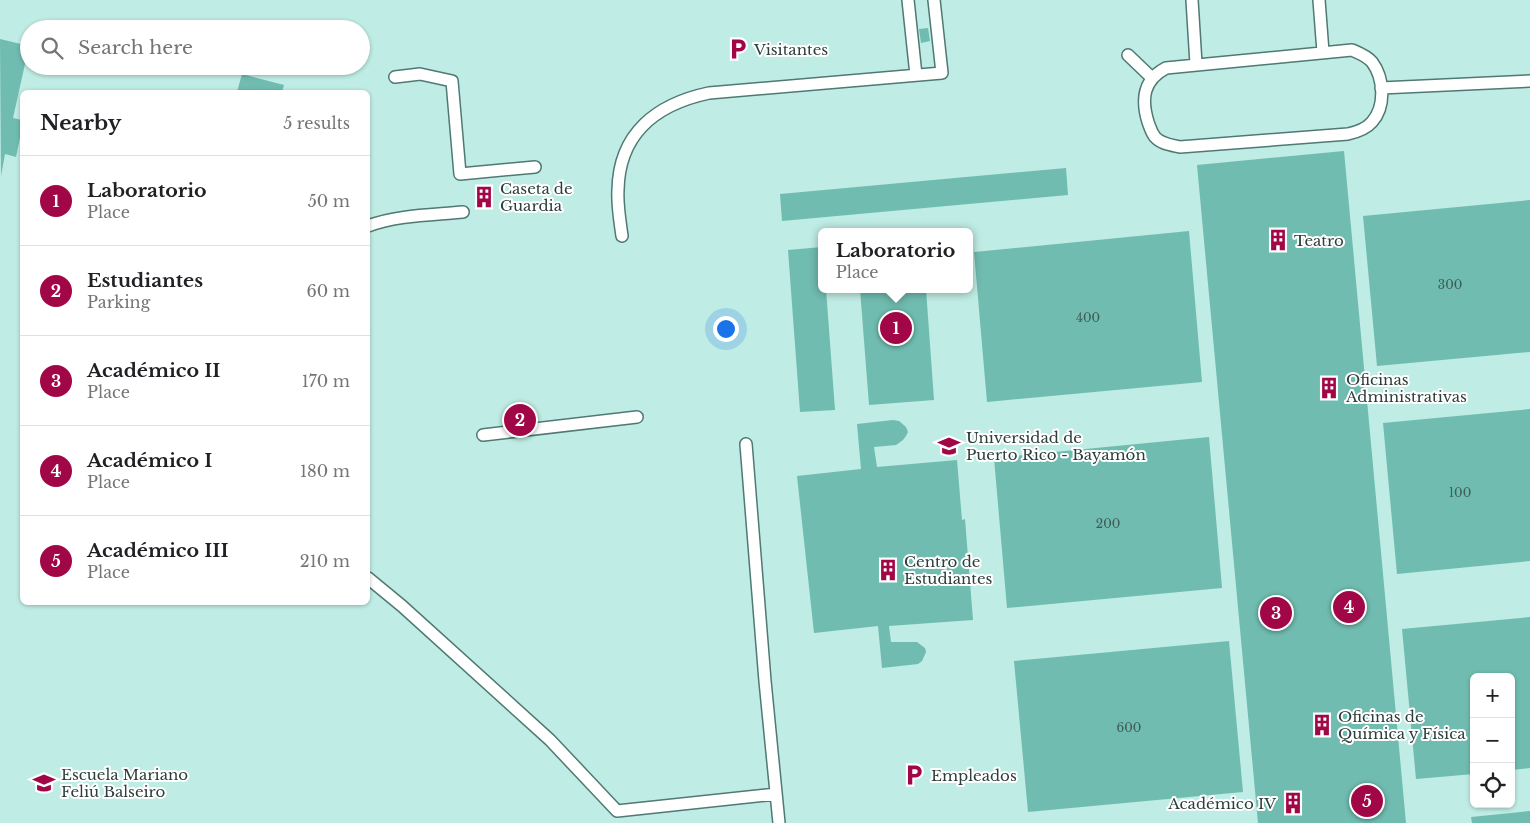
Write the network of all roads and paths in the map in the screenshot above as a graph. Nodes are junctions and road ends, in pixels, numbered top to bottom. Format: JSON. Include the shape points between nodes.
{"nodes":[{"id":1,"x":908,"y":0,"type":"edge"},
{"id":2,"x":934,"y":0,"type":"edge"},
{"id":3,"x":1192,"y":0,"type":"edge"},
{"id":4,"x":1320,"y":0,"type":"edge"},
{"id":5,"x":1323,"y":52,"type":"junction"},
{"id":6,"x":1128,"y":55,"type":"dead end"},
{"id":7,"x":1196,"y":64,"type":"junction"},
{"id":8,"x":916,"y":75,"type":"junction"},
{"id":9,"x":395,"y":77,"type":"dead end"},
{"id":10,"x":1152,"y":78,"type":"junction"},
{"id":11,"x":1530,"y":81,"type":"edge"},
{"id":12,"x":1381,"y":88,"type":"junction"},
{"id":13,"x":535,"y":167,"type":"dead end"},
{"id":14,"x":463,"y":212,"type":"dead end"},
{"id":15,"x":370,"y":225,"type":"edge"},
{"id":16,"x":622,"y":236,"type":"dead end"},
{"id":17,"x":637,"y":417,"type":"dead end"},
{"id":18,"x":482,"y":435,"type":"dead end"},
{"id":19,"x":746,"y":444,"type":"dead end"},
{"id":20,"x":370,"y":580,"type":"edge"},
{"id":21,"x":776,"y":794,"type":"junction"},
{"id":22,"x":780,"y":823,"type":"edge"}],
"edges":[{"from":1,"to":8,"type":"lane"},
{"from":2,"to":8,"type":"lane","via":[[942,73]]},
{"from":3,"to":7,"type":"lane"},
{"from":4,"to":5,"type":"lane"},
{"from":5,"to":7,"type":"lane"},
{"from":5,"to":12,"type":"lane","via":[[1352,50],[1362,54],[1372,61]]},
{"from":6,"to":10,"type":"lane"},
{"from":7,"to":10,"type":"lane","via":[[1166,68]]},
{"from":8,"to":16,"type":"lane","via":[[709,93],[670,105],[638,130],[621,166],[618,191]]},
{"from":9,"to":13,"type":"lane","via":[[420,74],[452,81],[460,174]]},
{"from":10,"to":12,"type":"lane","via":[[1145,92],[1146,115],[1151,131],[1160,141],[1180,147],[1358,132],[1372,122],[1377,113],[1381,104]]},
{"from":11,"to":12,"type":"lane"},
{"from":14,"to":15,"type":"lane"},
{"from":17,"to":18,"type":"lane"},
{"from":19,"to":21,"type":"lane"},
{"from":20,"to":21,"type":"lane","via":[[550,740],[617,811]]},
{"from":21,"to":22,"type":"lane"}]}
